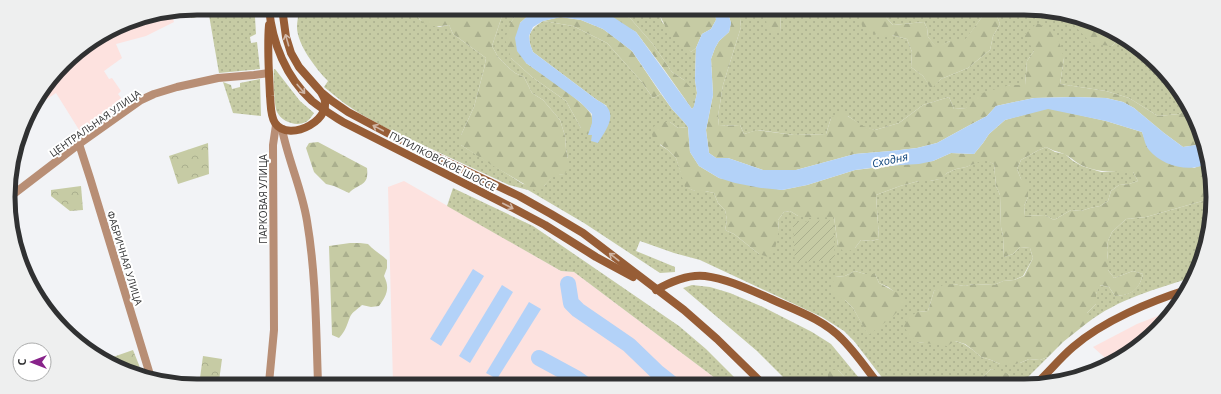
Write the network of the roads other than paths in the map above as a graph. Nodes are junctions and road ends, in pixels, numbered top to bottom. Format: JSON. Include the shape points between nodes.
{"nodes":[{"id":1,"x":269,"y":15,"type":"edge"},
{"id":2,"x":270,"y":15,"type":"edge"},
{"id":3,"x":283,"y":15,"type":"edge"},
{"id":4,"x":269,"y":73,"type":"junction"},
{"id":5,"x":321,"y":92,"type":"junction"},
{"id":6,"x":325,"y":111,"type":"junction"},
{"id":7,"x":279,"y":127,"type":"junction"},
{"id":8,"x":79,"y":144,"type":"junction"},
{"id":9,"x":15,"y":193,"type":"edge"},
{"id":10,"x":656,"y":290,"type":"junction"},
{"id":11,"x":1179,"y":293,"type":"edge"},
{"id":12,"x":149,"y":373,"type":"edge"},
{"id":13,"x":1042,"y":378,"type":"edge"},
{"id":14,"x":269,"y":379,"type":"edge"},
{"id":15,"x":318,"y":379,"type":"edge"},
{"id":16,"x":758,"y":379,"type":"edge"},
{"id":17,"x":874,"y":379,"type":"edge"}],
"edges":[{"from":1,"to":4,"type":"main road","name":"ПАРКОВАЯ УЛИЦА"},
{"from":2,"to":6,"type":"main road","name":"ПУТИЛКОВСКОЕ ШОССЕ","one_way":true,"via":[[275,43],[290,74],[300,89]]},
{"from":5,"to":3,"type":"main road","name":"ПУТИЛКОВСКОЕ ШОССЕ","one_way":true,"via":[[299,67],[291,53]]},
{"from":4,"to":7,"type":"main road","name":"ПАРКОВАЯ УЛИЦА","via":[[272,116]]},
{"from":4,"to":8,"type":"street","name":"ЦЕНТРАЛЬНАЯ УЛИЦА","via":[[218,78],[154,94],[141,100]]},
{"from":5,"to":6,"type":"main road","via":[[325,99]]},
{"from":10,"to":5,"type":"main road","name":"ПУТИЛКОВСКОЕ ШОССЕ","one_way":true,"via":[[583,233],[551,214],[393,136],[348,112]]},
{"from":6,"to":7,"type":"main road","via":[[313,124],[300,130],[291,131]]},
{"from":6,"to":10,"type":"main road","name":"ПУТИЛКОВСКОЕ ШОССЕ","one_way":true,"via":[[526,215]]},
{"from":7,"to":14,"type":"street","name":"ПАРКОВАЯ УЛИЦА","via":[[273,145],[274,330]]},
{"from":7,"to":15,"type":"street","via":[[307,219],[312,256]]},
{"from":8,"to":9,"type":"street","name":"ЦЕНТРАЛЬНАЯ УЛИЦА"},
{"from":8,"to":12,"type":"street","name":"ФАБРИЧНАЯ УЛИЦА"},
{"from":10,"to":16,"type":"main road","via":[[684,310]]},
{"from":10,"to":17,"type":"main road","via":[[682,278],[704,276],[759,294],[812,317],[842,338]]},
{"from":11,"to":13,"type":"main road","via":[[1100,327],[1073,347]]}]}
